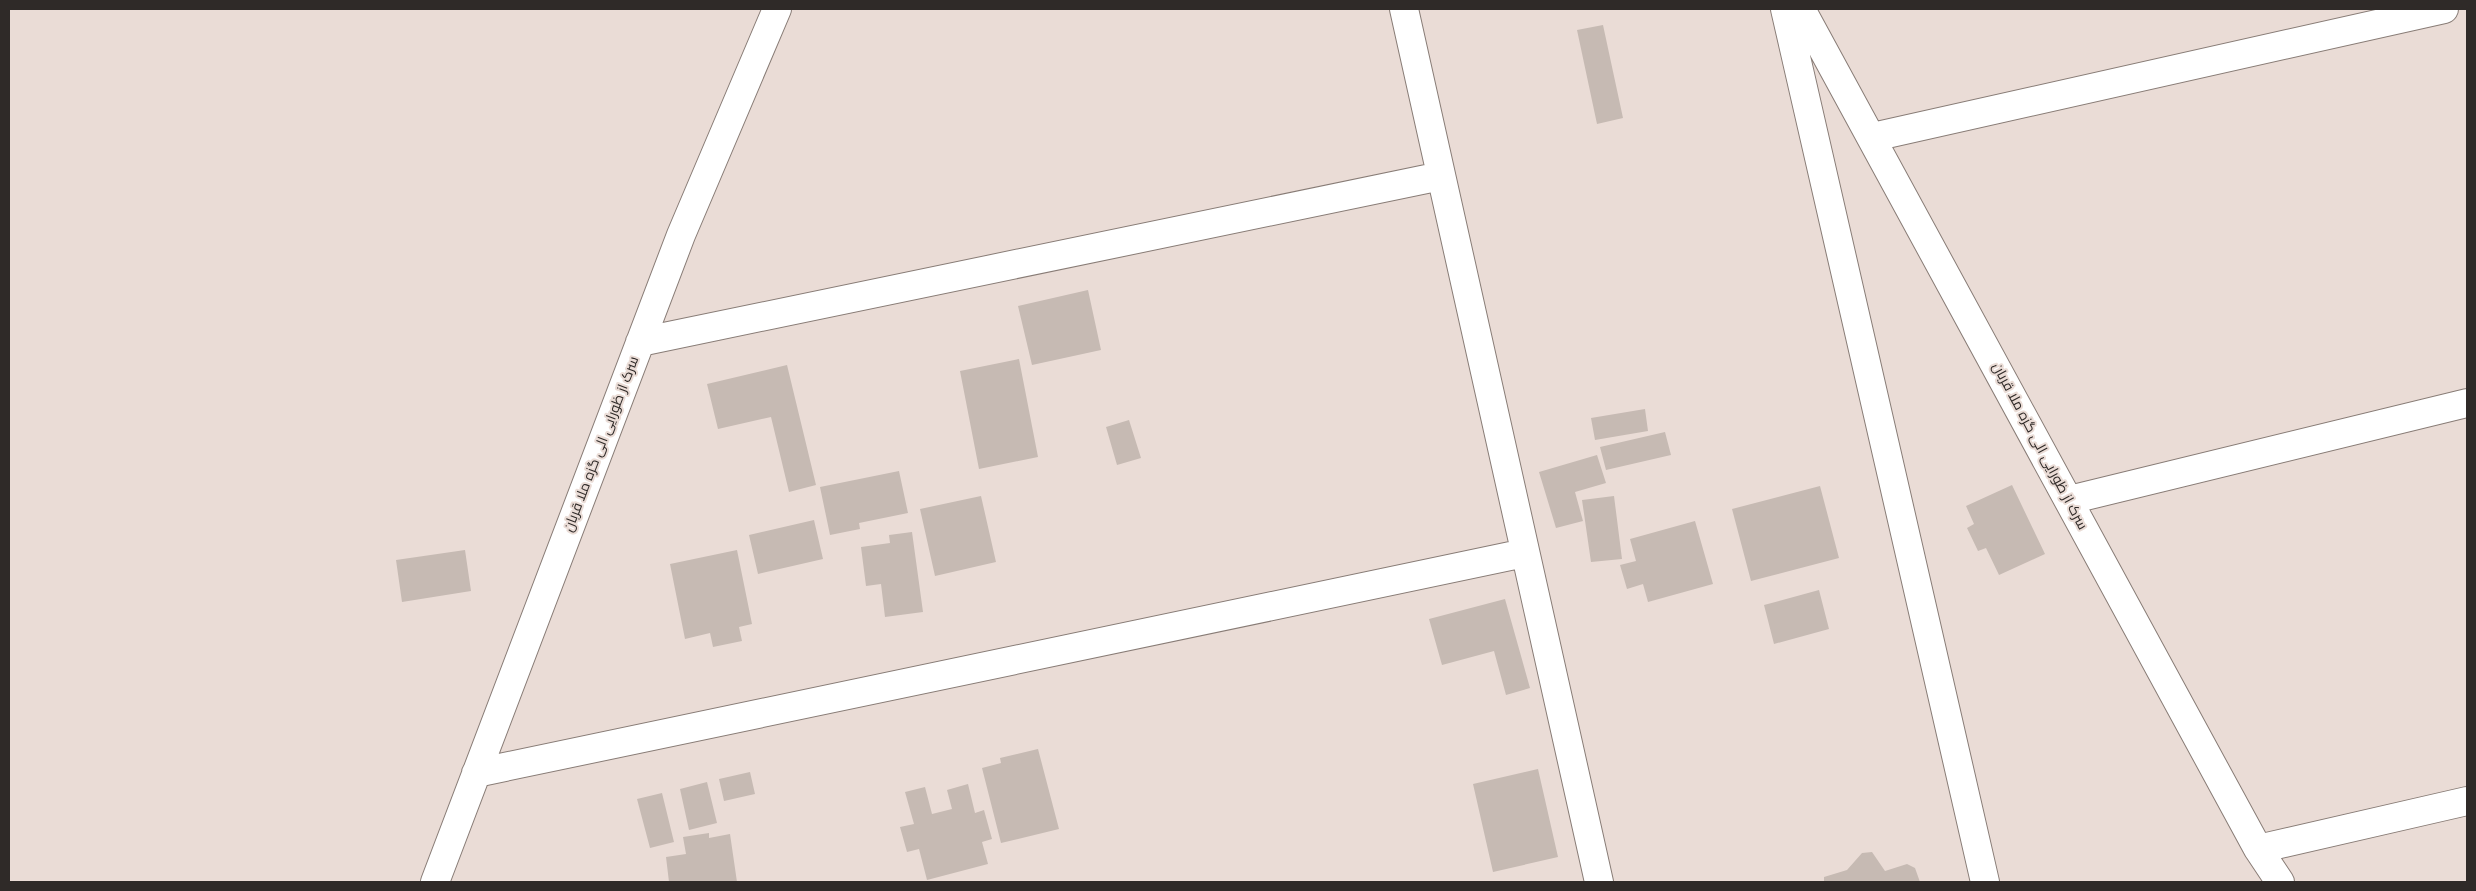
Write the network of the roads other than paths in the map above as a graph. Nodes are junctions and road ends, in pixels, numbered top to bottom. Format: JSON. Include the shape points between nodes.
{"nodes":[{"id":1,"x":777,"y":9,"type":"edge"},
{"id":2,"x":1404,"y":9,"type":"edge"},
{"id":3,"x":1785,"y":9,"type":"edge"},
{"id":4,"x":1801,"y":9,"type":"edge"},
{"id":5,"x":2444,"y":9,"type":"edge"},
{"id":6,"x":1872,"y":137,"type":"junction"},
{"id":7,"x":1441,"y":176,"type":"junction"},
{"id":8,"x":640,"y":342,"type":"junction"},
{"id":9,"x":2467,"y":404,"type":"edge"},
{"id":10,"x":2069,"y":500,"type":"junction"},
{"id":11,"x":1525,"y":553,"type":"junction"},
{"id":12,"x":476,"y":773,"type":"junction"},
{"id":13,"x":2467,"y":801,"type":"edge"},
{"id":14,"x":2258,"y":849,"type":"junction"},
{"id":15,"x":435,"y":882,"type":"edge"},
{"id":16,"x":1599,"y":882,"type":"edge"},
{"id":17,"x":1985,"y":882,"type":"edge"},
{"id":18,"x":2280,"y":882,"type":"edge"}],
"edges":[{"from":1,"to":8,"type":"street","name":"سرک از ظورایی الی گزه ملا قربان","via":[[681,235]]},
{"from":2,"to":7,"type":"street"},
{"from":3,"to":17,"type":"street"},
{"from":4,"to":6,"type":"street","name":"سرک از ظورایی الی گزه ملا قربان"},
{"from":5,"to":6,"type":"street"},
{"from":6,"to":10,"type":"street","name":"سرک از ظورایی الی گزه ملا قربان"},
{"from":7,"to":8,"type":"street"},
{"from":7,"to":11,"type":"street"},
{"from":8,"to":12,"type":"street","name":"سرک از ظورایی الی گزه ملا قربان"},
{"from":9,"to":10,"type":"street"},
{"from":10,"to":14,"type":"street","name":"سرک از ظورایی الی گزه ملا قربان"},
{"from":11,"to":12,"type":"street"},
{"from":11,"to":16,"type":"street"},
{"from":12,"to":15,"type":"street","name":"سرک از ظورایی الی گزه ملا قربان"},
{"from":13,"to":14,"type":"street"},
{"from":14,"to":18,"type":"street","name":"سرک از ظورایی الی گزه ملا قربان"}]}
